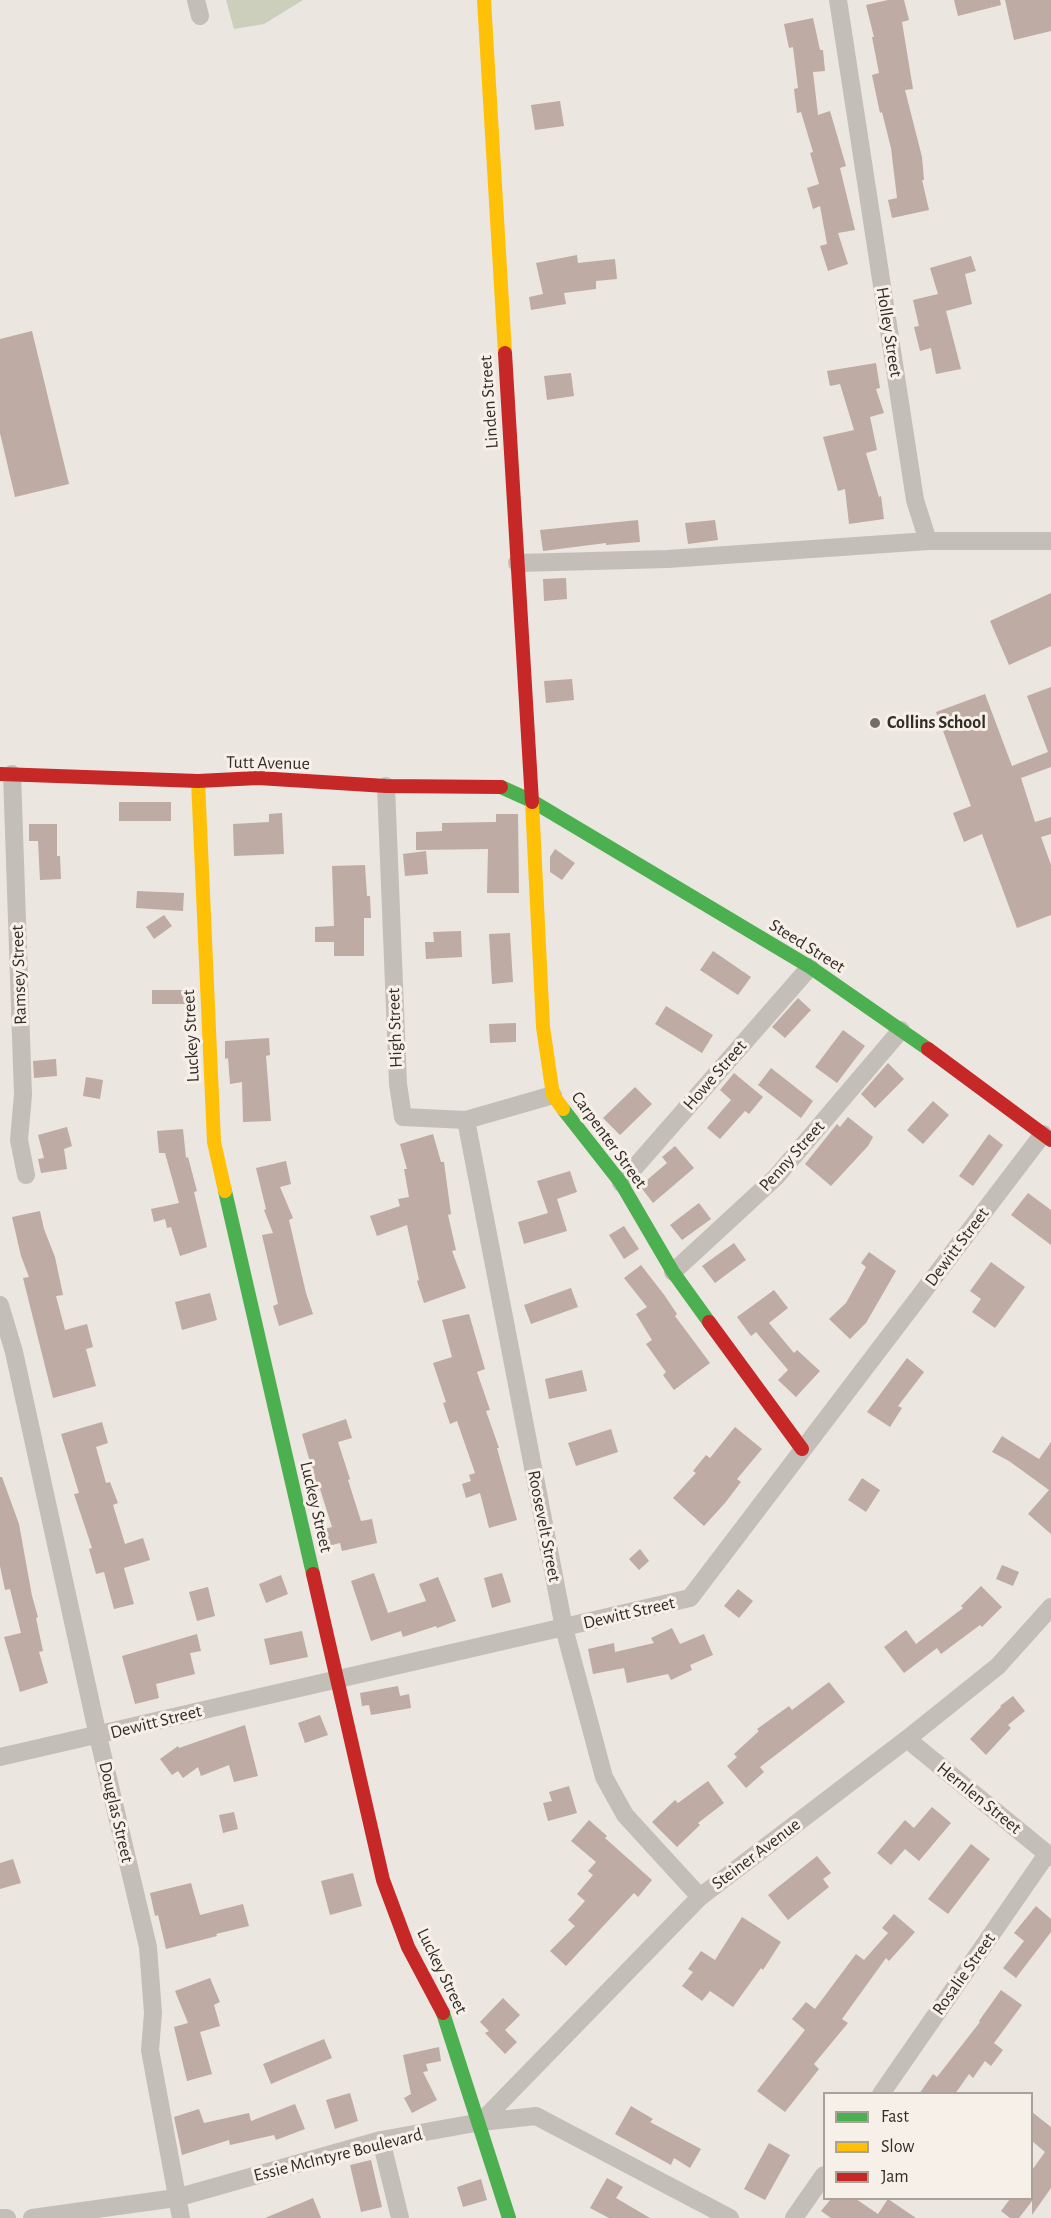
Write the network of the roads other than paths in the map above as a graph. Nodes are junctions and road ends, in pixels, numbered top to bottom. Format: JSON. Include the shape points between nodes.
{"nodes":[{"id":1,"x":484,"y":0,"type":"edge"},
{"id":2,"x":838,"y":0,"type":"edge"},
{"id":3,"x":928,"y":541,"type":"junction"},
{"id":4,"x":1051,"y":541,"type":"edge"},
{"id":5,"x":517,"y":562,"type":"junction"},
{"id":6,"x":6,"y":774,"type":"edge"},
{"id":7,"x":198,"y":781,"type":"junction"},
{"id":8,"x":386,"y":786,"type":"junction"},
{"id":9,"x":532,"y":801,"type":"junction"},
{"id":10,"x":810,"y":967,"type":"junction"},
{"id":11,"x":901,"y":1030,"type":"junction"},
{"id":12,"x":553,"y":1095,"type":"junction"},
{"id":13,"x":466,"y":1120,"type":"junction"},
{"id":14,"x":1047,"y":1137,"type":"edge"},
{"id":15,"x":26,"y":1175,"type":"dead end"},
{"id":16,"x":621,"y":1183,"type":"junction"},
{"id":17,"x":673,"y":1272,"type":"junction"},
{"id":18,"x":0,"y":1305,"type":"edge"},
{"id":19,"x":802,"y":1449,"type":"junction"},
{"id":20,"x":1051,"y":1607,"type":"edge"},
{"id":21,"x":564,"y":1628,"type":"junction"},
{"id":22,"x":337,"y":1678,"type":"junction"},
{"id":23,"x":98,"y":1736,"type":"junction"},
{"id":24,"x":907,"y":1739,"type":"junction"},
{"id":25,"x":0,"y":1757,"type":"edge"},
{"id":26,"x":1049,"y":1856,"type":"edge"},
{"id":27,"x":700,"y":1897,"type":"junction"},
{"id":28,"x":882,"y":2092,"type":"edge"},
{"id":29,"x":481,"y":2122,"type":"junction"},
{"id":30,"x":381,"y":2140,"type":"junction"},
{"id":31,"x":823,"y":2178,"type":"edge"},
{"id":32,"x":176,"y":2198,"type":"junction"},
{"id":33,"x":0,"y":2218,"type":"edge"},
{"id":34,"x":7,"y":2218,"type":"edge"},
{"id":35,"x":32,"y":2218,"type":"edge"},
{"id":36,"x":181,"y":2218,"type":"edge"},
{"id":37,"x":400,"y":2218,"type":"edge"},
{"id":38,"x":509,"y":2218,"type":"edge"},
{"id":39,"x":730,"y":2218,"type":"edge"},
{"id":40,"x":794,"y":2218,"type":"edge"}],
"edges":[{"from":1,"to":5,"type":"street","name":"Linden Street"},
{"from":2,"to":3,"type":"street","name":"Holley Street","via":[[915,501]]},
{"from":3,"to":4,"type":"street"},
{"from":3,"to":5,"type":"street","via":[[668,559]]},
{"from":5,"to":9,"type":"street","name":"Linden Street"},
{"from":6,"to":7,"type":"street","name":"Tutt Avenue"},
{"from":6,"to":15,"type":"street","name":"Ramsey Street","via":[[23,1095],[19,1140]]},
{"from":7,"to":8,"type":"street","name":"Tutt Avenue","via":[[258,778]]},
{"from":7,"to":22,"type":"street","name":"Luckey Street","via":[[214,1142]]},
{"from":8,"to":9,"type":"street","name":"Tutt Avenue","via":[[499,786]]},
{"from":8,"to":13,"type":"street","name":"High Street","via":[[398,1084],[404,1117]]},
{"from":9,"to":10,"type":"street","name":"Steed Street"},
{"from":9,"to":12,"type":"street","name":"Carpenter Street","via":[[543,1027]]},
{"from":10,"to":11,"type":"street","name":"Steed Street"},
{"from":10,"to":16,"type":"street","name":"Howe Street"},
{"from":11,"to":14,"type":"street","name":"Steed Street"},
{"from":11,"to":17,"type":"street","name":"Penny Street","via":[[776,1177]]},
{"from":12,"to":13,"type":"street","name":"High Street"},
{"from":12,"to":16,"type":"street","name":"Carpenter Street"},
{"from":13,"to":21,"type":"street","name":"Roosevelt Street"},
{"from":14,"to":19,"type":"street","name":"Dewitt Street"},
{"from":16,"to":17,"type":"street","name":"Carpenter Street"},
{"from":17,"to":19,"type":"street","name":"Carpenter Street"},
{"from":18,"to":23,"type":"street","name":"Douglas Street","via":[[14,1352]]},
{"from":19,"to":21,"type":"street","name":"Dewitt Street","via":[[690,1598]]},
{"from":20,"to":24,"type":"street","name":"Steiner Avenue","via":[[998,1666]]},
{"from":21,"to":22,"type":"street","name":"Dewitt Street"},
{"from":21,"to":27,"type":"street","name":"Roosevelt Street","via":[[604,1777],[625,1815]]},
{"from":22,"to":23,"type":"street","name":"Dewitt Street"},
{"from":22,"to":29,"type":"street","name":"Luckey Street","via":[[383,1880],[408,1947],[447,2021]]},
{"from":23,"to":25,"type":"street","name":"Dewitt Street"},
{"from":23,"to":32,"type":"street","name":"Douglas Street","via":[[148,1947],[153,2013],[150,2050]]},
{"from":24,"to":26,"type":"street","name":"Hernlen Street"},
{"from":24,"to":27,"type":"street","name":"Steiner Avenue"},
{"from":26,"to":28,"type":"street","name":"Rosalie Street"},
{"from":27,"to":29,"type":"street","name":"Steiner Avenue"},
{"from":29,"to":30,"type":"street","name":"Essie McIntyre Boulevard"},
{"from":29,"to":38,"type":"street","name":"Luckey Street"},
{"from":29,"to":39,"type":"street","name":"Essie McIntyre Boulevard","via":[[536,2116]]},
{"from":30,"to":32,"type":"street","name":"Essie McIntyre Boulevard"},
{"from":30,"to":37,"type":"street"},
{"from":31,"to":40,"type":"street"},
{"from":32,"to":35,"type":"street","name":"Essie McIntyre Boulevard"},
{"from":32,"to":36,"type":"street","name":"Douglas Street"},
{"from":33,"to":34,"type":"street"}]}
